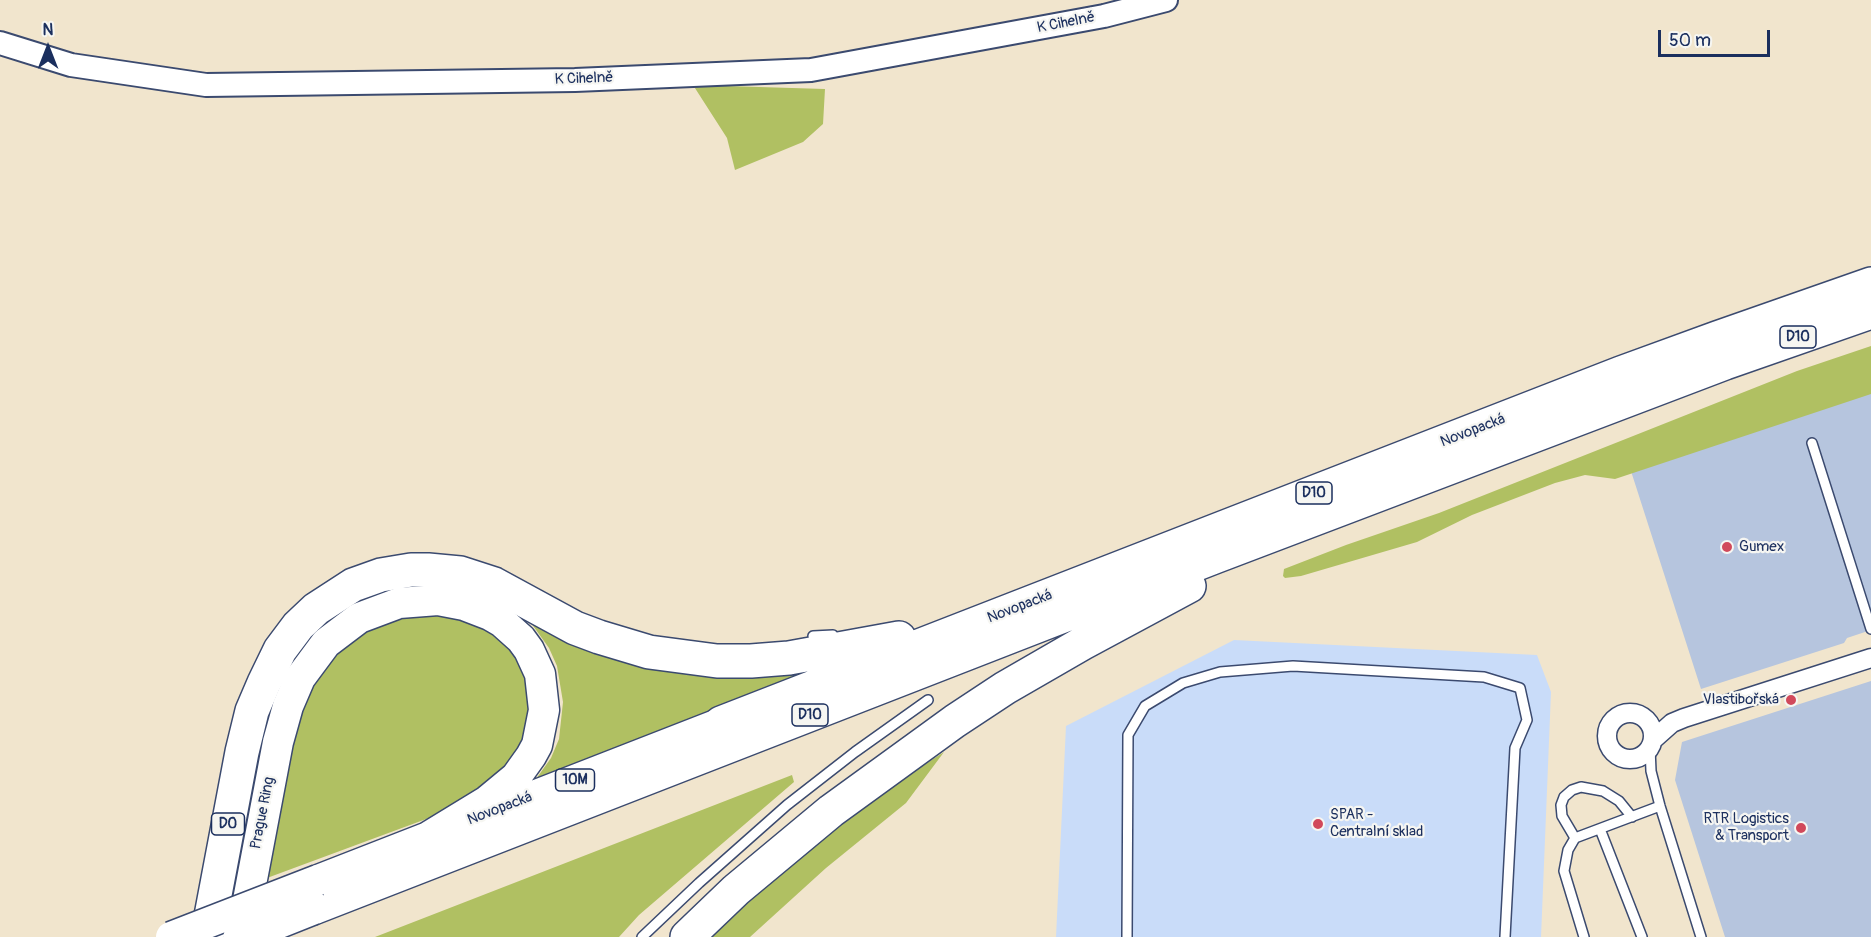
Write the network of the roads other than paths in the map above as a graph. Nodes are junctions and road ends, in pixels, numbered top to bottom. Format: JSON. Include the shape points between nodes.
{"nodes":[{"id":1,"x":1166,"y":0,"type":"edge"},
{"id":2,"x":0,"y":43,"type":"edge"},
{"id":3,"x":1871,"y":285,"type":"edge"},
{"id":4,"x":1871,"y":312,"type":"edge"},
{"id":5,"x":1812,"y":443,"type":"dead end"},
{"id":6,"x":1306,"y":523,"type":"junction"},
{"id":7,"x":1006,"y":613,"type":"junction"},
{"id":8,"x":1871,"y":629,"type":"edge"},
{"id":9,"x":840,"y":634,"type":"dead end"},
{"id":10,"x":813,"y":636,"type":"dead end"},
{"id":11,"x":1871,"y":658,"type":"edge"},
{"id":12,"x":928,"y":700,"type":"dead end"},
{"id":13,"x":721,"y":723,"type":"joint"},
{"id":14,"x":1652,"y":743,"type":"joint"},
{"id":15,"x":1660,"y":806,"type":"junction"},
{"id":16,"x":1632,"y":817,"type":"junction"},
{"id":17,"x":1600,"y":829,"type":"junction"},
{"id":18,"x":428,"y":837,"type":"junction"},
{"id":19,"x":1575,"y":838,"type":"junction"},
{"id":20,"x":316,"y":894,"type":"junction"},
{"id":21,"x":171,"y":937,"type":"edge"},
{"id":22,"x":207,"y":937,"type":"edge"},
{"id":23,"x":240,"y":937,"type":"edge"},
{"id":24,"x":642,"y":937,"type":"edge"},
{"id":25,"x":687,"y":937,"type":"edge"},
{"id":26,"x":1127,"y":937,"type":"edge"},
{"id":27,"x":1504,"y":937,"type":"edge"},
{"id":28,"x":1584,"y":937,"type":"edge"},
{"id":29,"x":1642,"y":937,"type":"edge"},
{"id":30,"x":1701,"y":937,"type":"edge"}],
"edges":[{"from":1,"to":2,"type":"street","name":"K Cihelně","via":[[1104,16],[811,70],[575,80],[206,85],[70,65]]},
{"from":3,"to":7,"type":"highway","name":"Novopacká","number":"D10","via":[[1631,369]]},
{"from":4,"to":6,"type":"highway","name":"Novopacká","number":"D10","via":[[1725,363]]},
{"from":5,"to":8,"type":"lane"},
{"from":6,"to":20,"type":"highway","name":"Novopacká","number":"D10"},
{"from":6,"to":25,"type":"highway","via":[[1005,688],[955,721],[831,811],[736,890]]},
{"from":7,"to":13,"type":"highway","name":"Novopacká"},
{"from":7,"to":22,"type":"highway","number":"D0","via":[[798,657],[717,661],[649,652],[599,638],[503,589],[444,571],[402,571],[353,585],[304,619],[280,650],[252,711]]},
{"from":9,"to":10,"type":"lane"},
{"from":11,"to":14,"type":"street","via":[[1684,718],[1672,723]]},
{"from":12,"to":24,"type":"lane","via":[[788,805]]},
{"from":13,"to":18,"type":"highway","name":"Novopacká","number":"10M"},
{"from":14,"to":15,"type":"lane","via":[[1651,771]]},
{"from":15,"to":16,"type":"lane"},
{"from":15,"to":30,"type":"lane"},
{"from":16,"to":17,"type":"lane"},
{"from":16,"to":19,"type":"lane","via":[[1619,801],[1603,791],[1581,787],[1572,790],[1561,805],[1562,816]]},
{"from":17,"to":19,"type":"lane"},
{"from":17,"to":29,"type":"lane"},
{"from":18,"to":20,"type":"highway","name":"Novopacká","number":"10M"},
{"from":18,"to":23,"type":"highway","name":"Prague Ring","via":[[497,794],[520,772],[534,750],[543,722],[540,674],[521,639],[501,621],[471,607],[438,600],[399,603],[359,618],[316,655],[294,692],[271,772]]},
{"from":19,"to":28,"type":"lane","via":[[1564,871]]},
{"from":20,"to":21,"type":"highway","name":"Novopacká","number":"10M","bridge":true},
{"from":20,"to":23,"type":"highway","name":"Novopacká","number":"D10","bridge":true},
{"from":26,"to":27,"type":"lane","via":[[1128,735],[1145,706],[1183,683],[1220,672],[1293,666],[1484,677],[1520,688],[1527,720],[1515,748]]}]}
